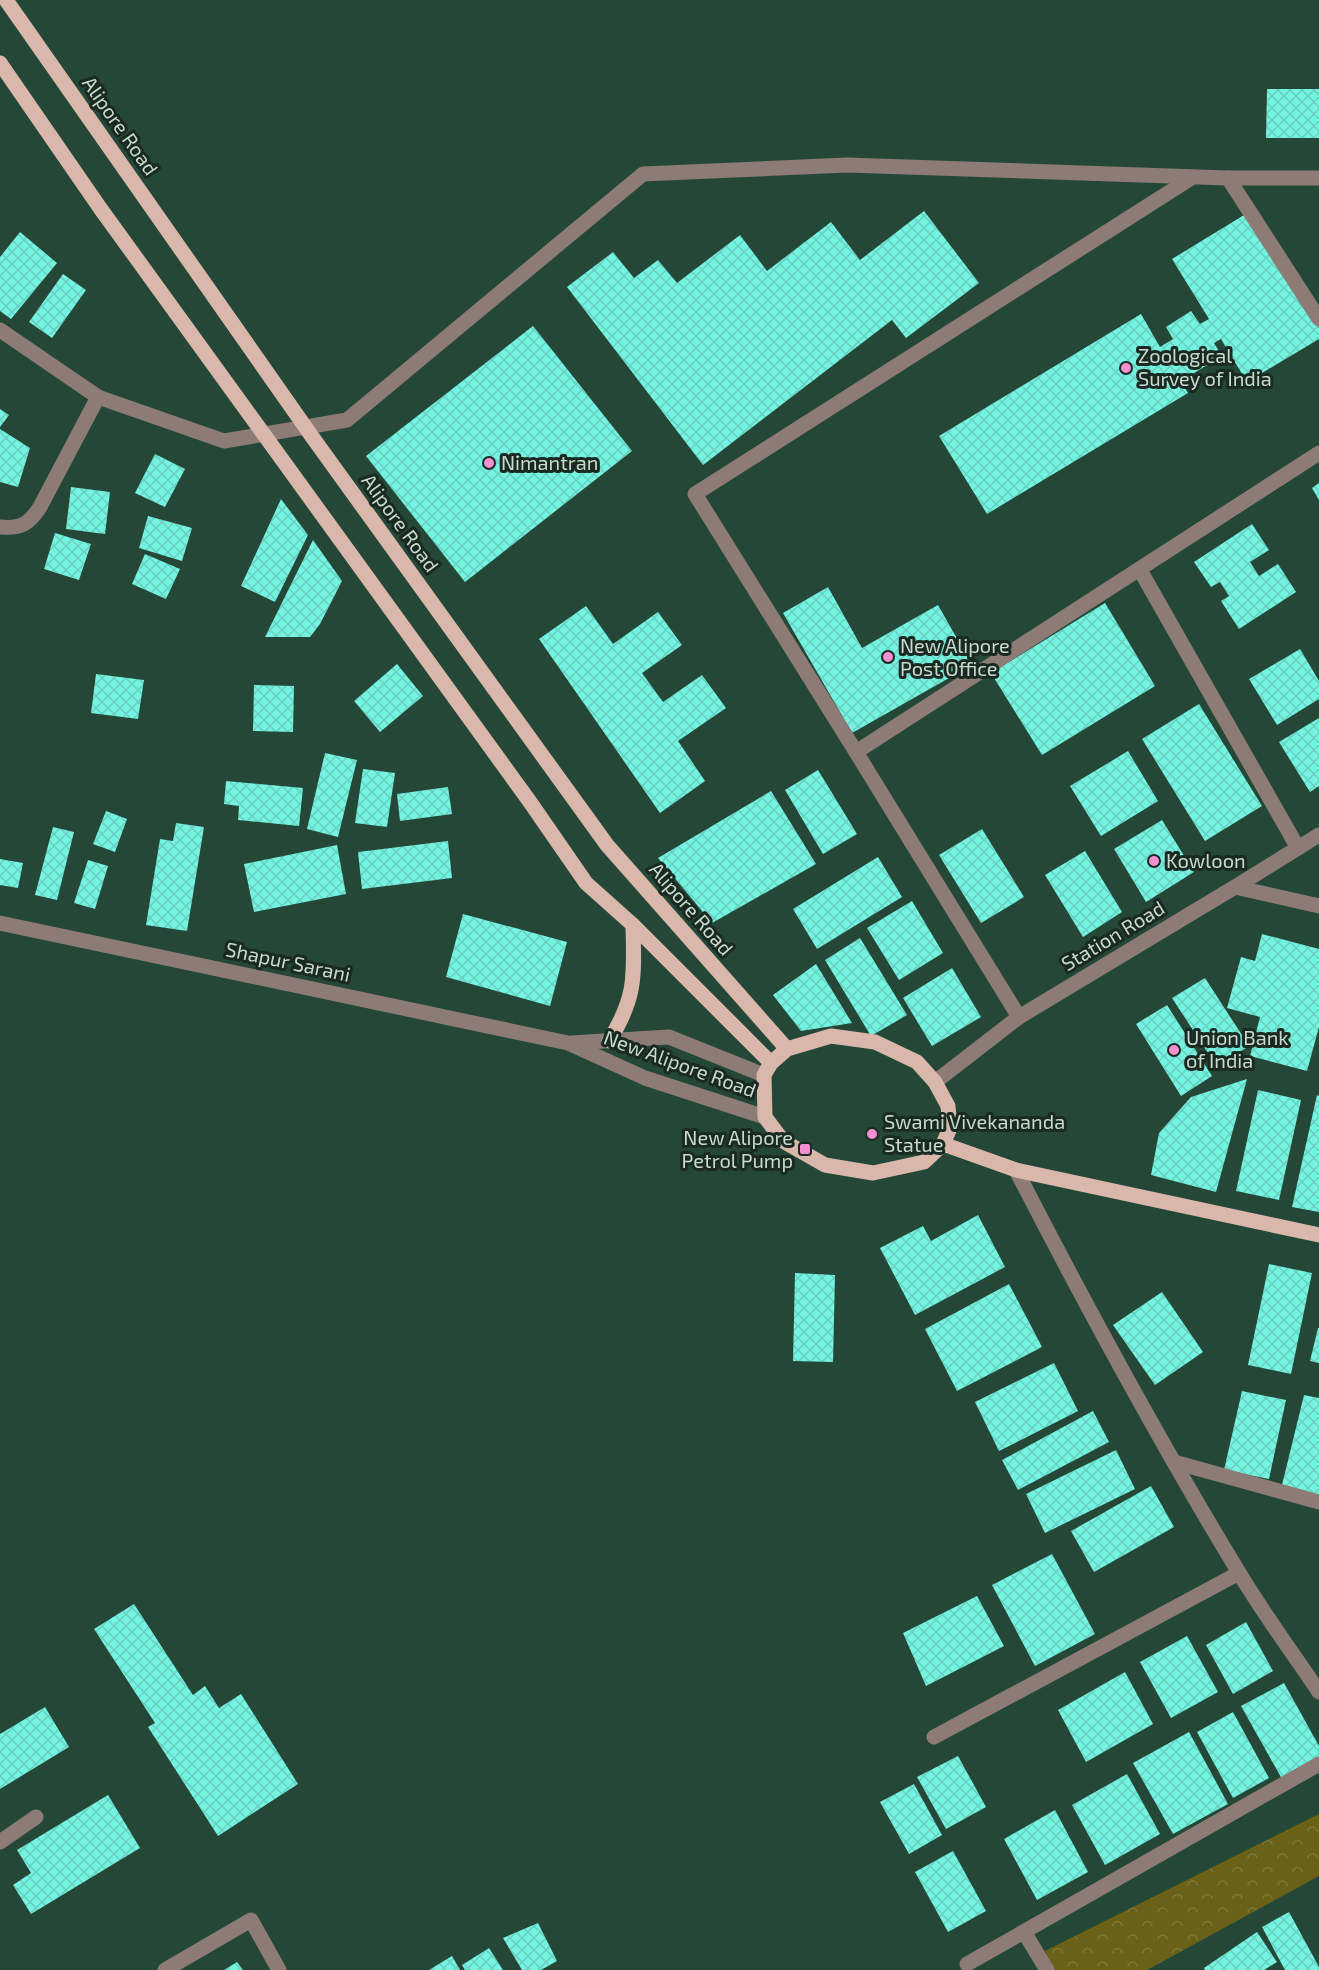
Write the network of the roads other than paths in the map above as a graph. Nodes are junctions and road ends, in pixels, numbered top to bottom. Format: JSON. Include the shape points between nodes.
{"nodes":[{"id":1,"x":6,"y":0,"type":"edge"},
{"id":2,"x":0,"y":63,"type":"edge"},
{"id":3,"x":1193,"y":177,"type":"junction"},
{"id":4,"x":1228,"y":178,"type":"junction"},
{"id":5,"x":1319,"y":178,"type":"edge"},
{"id":6,"x":1319,"y":319,"type":"edge"},
{"id":7,"x":0,"y":330,"type":"edge"},
{"id":8,"x":98,"y":397,"type":"junction"},
{"id":9,"x":1319,"y":453,"type":"edge"},
{"id":10,"x":0,"y":527,"type":"edge"},
{"id":11,"x":1140,"y":570,"type":"junction"},
{"id":12,"x":856,"y":752,"type":"junction"},
{"id":13,"x":1319,"y":835,"type":"edge"},
{"id":14,"x":1298,"y":848,"type":"junction"},
{"id":15,"x":1235,"y":887,"type":"junction"},
{"id":16,"x":1319,"y":906,"type":"edge"},
{"id":17,"x":0,"y":923,"type":"edge"},
{"id":18,"x":633,"y":925,"type":"junction"},
{"id":19,"x":1019,"y":1017,"type":"junction"},
{"id":20,"x":609,"y":1041,"type":"junction"},
{"id":21,"x":568,"y":1043,"type":"junction"},
{"id":22,"x":787,"y":1049,"type":"junction"},
{"id":23,"x":768,"y":1069,"type":"junction"},
{"id":24,"x":935,"y":1082,"type":"junction"},
{"id":25,"x":765,"y":1117,"type":"junction"},
{"id":26,"x":943,"y":1144,"type":"junction"},
{"id":27,"x":1017,"y":1170,"type":"junction"},
{"id":28,"x":1319,"y":1235,"type":"edge"},
{"id":29,"x":1174,"y":1462,"type":"junction"},
{"id":30,"x":1319,"y":1502,"type":"edge"},
{"id":31,"x":1239,"y":1574,"type":"junction"},
{"id":32,"x":1319,"y":1692,"type":"edge"},
{"id":33,"x":934,"y":1737,"type":"dead end"},
{"id":34,"x":1319,"y":1764,"type":"edge"},
{"id":35,"x":36,"y":1817,"type":"dead end"},
{"id":36,"x":0,"y":1842,"type":"edge"},
{"id":37,"x":1024,"y":1932,"type":"junction"},
{"id":38,"x":967,"y":1964,"type":"dead end"},
{"id":39,"x":165,"y":1970,"type":"edge"},
{"id":40,"x":279,"y":1970,"type":"edge"},
{"id":41,"x":1047,"y":1970,"type":"edge"}],
"edges":[{"from":1,"to":22,"type":"main road","name":"Alipore Road","via":[[320,448],[607,845]]},
{"from":2,"to":18,"type":"main road","via":[[586,883]]},
{"from":3,"to":4,"type":"street"},
{"from":3,"to":8,"type":"street","via":[[847,165],[643,174],[347,420],[224,441]]},
{"from":3,"to":12,"type":"street","via":[[694,494]]},
{"from":4,"to":5,"type":"street"},
{"from":4,"to":6,"type":"street"},
{"from":7,"to":8,"type":"street"},
{"from":8,"to":10,"type":"street","via":[[31,520],[14,529]]},
{"from":9,"to":11,"type":"street"},
{"from":11,"to":12,"type":"street"},
{"from":11,"to":14,"type":"street"},
{"from":12,"to":19,"type":"street"},
{"from":13,"to":14,"type":"street","name":"Station Road"},
{"from":14,"to":15,"type":"street","name":"Station Road"},
{"from":15,"to":16,"type":"street"},
{"from":15,"to":19,"type":"street","name":"Station Road"},
{"from":17,"to":21,"type":"street","name":"Shapur Sarani"},
{"from":18,"to":20,"type":"main road","via":[[632,991]]},
{"from":18,"to":23,"type":"main road"},
{"from":19,"to":24,"type":"street","name":"Station Road"},
{"from":20,"to":21,"type":"street","name":"New Alipore Road"},
{"from":20,"to":23,"type":"street","name":"New Alipore Road","via":[[669,1037]]},
{"from":21,"to":25,"type":"street","name":"New Alipore Road","via":[[645,1078]]},
{"from":22,"to":23,"type":"main road"},
{"from":22,"to":24,"type":"main road","via":[[831,1036],[875,1042],[917,1062]]},
{"from":23,"to":25,"type":"main road"},
{"from":24,"to":26,"type":"main road","via":[[948,1106],[950,1128]]},
{"from":25,"to":26,"type":"main road","via":[[783,1141],[825,1165],[873,1173],[924,1162]]},
{"from":26,"to":27,"type":"main road"},
{"from":27,"to":28,"type":"main road"},
{"from":27,"to":29,"type":"street","via":[[1074,1283]]},
{"from":29,"to":30,"type":"street"},
{"from":29,"to":31,"type":"street"},
{"from":31,"to":32,"type":"street"},
{"from":31,"to":33,"type":"street"},
{"from":34,"to":37,"type":"street"},
{"from":35,"to":36,"type":"street"},
{"from":37,"to":38,"type":"street"},
{"from":37,"to":41,"type":"street"},
{"from":39,"to":40,"type":"street","via":[[251,1920]]}]}
